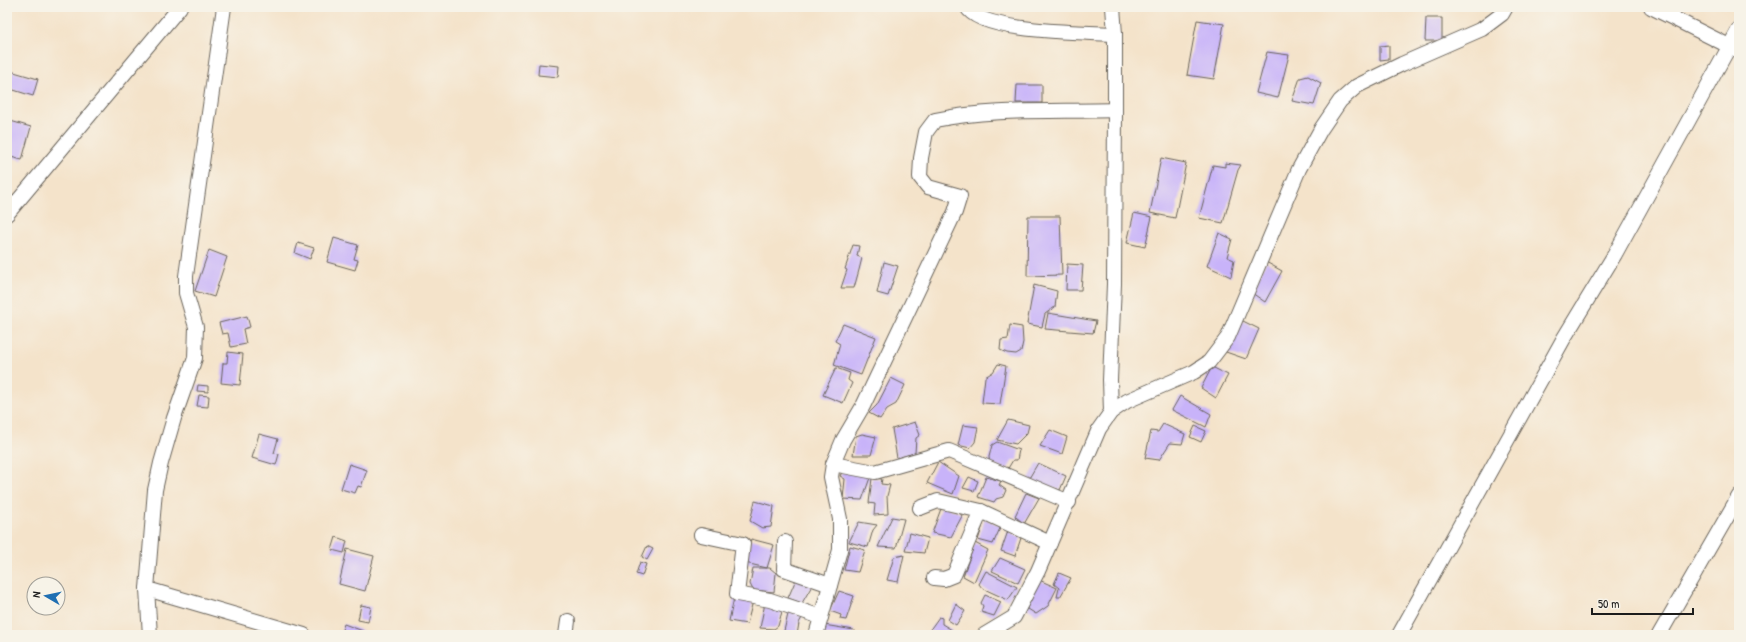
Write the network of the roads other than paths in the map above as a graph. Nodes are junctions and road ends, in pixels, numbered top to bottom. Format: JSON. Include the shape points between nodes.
{"nodes":[{"id":1,"x":180,"y":7,"type":"edge"},
{"id":2,"x":224,"y":7,"type":"edge"},
{"id":3,"x":967,"y":7,"type":"edge"},
{"id":4,"x":1113,"y":7,"type":"edge"},
{"id":5,"x":1506,"y":7,"type":"edge"},
{"id":6,"x":1652,"y":7,"type":"edge"},
{"id":7,"x":1739,"y":29,"type":"edge"},
{"id":8,"x":1115,"y":34,"type":"junction"},
{"id":9,"x":1734,"y":48,"type":"edge"},
{"id":10,"x":1115,"y":110,"type":"junction"},
{"id":11,"x":7,"y":214,"type":"edge"},
{"id":12,"x":1111,"y":412,"type":"junction"},
{"id":13,"x":833,"y":464,"type":"junction"},
{"id":14,"x":1739,"y":496,"type":"edge"},
{"id":15,"x":1069,"y":502,"type":"junction"},
{"id":16,"x":920,"y":508,"type":"dead end"},
{"id":17,"x":981,"y":512,"type":"junction"},
{"id":18,"x":701,"y":534,"type":"dead end"},
{"id":19,"x":785,"y":542,"type":"dead end"},
{"id":20,"x":1050,"y":543,"type":"junction"},
{"id":21,"x":934,"y":578,"type":"dead end"},
{"id":22,"x":830,"y":584,"type":"junction"},
{"id":23,"x":147,"y":589,"type":"junction"},
{"id":24,"x":821,"y":617,"type":"junction"},
{"id":25,"x":568,"y":621,"type":"dead end"},
{"id":26,"x":150,"y":635,"type":"edge"},
{"id":27,"x":304,"y":635,"type":"edge"},
{"id":28,"x":566,"y":635,"type":"edge"},
{"id":29,"x":816,"y":635,"type":"edge"},
{"id":30,"x":984,"y":635,"type":"edge"},
{"id":31,"x":1399,"y":635,"type":"edge"},
{"id":32,"x":1659,"y":635,"type":"edge"}],
"edges":[{"from":1,"to":11,"type":"street"},
{"from":2,"to":23,"type":"street","via":[[186,276],[186,293],[196,327],[195,358],[161,463],[155,490]]},
{"from":3,"to":8,"type":"street","via":[[969,11],[989,22],[1020,28]]},
{"from":4,"to":8,"type":"street"},
{"from":5,"to":12,"type":"street","via":[[1502,14],[1482,29],[1357,86],[1340,101],[1320,129],[1299,169],[1228,337],[1209,362],[1194,372],[1127,401]]},
{"from":6,"to":9,"type":"street"},
{"from":7,"to":9,"type":"street"},
{"from":8,"to":10,"type":"street"},
{"from":9,"to":31,"type":"street","via":[[1564,338]]},
{"from":10,"to":12,"type":"street"},
{"from":10,"to":13,"type":"street","via":[[993,113],[935,120],[926,132],[920,177],[928,187],[960,196],[955,212]]},
{"from":12,"to":15,"type":"street","via":[[1099,429]]},
{"from":13,"to":15,"type":"street","via":[[874,472],[949,451]]},
{"from":13,"to":22,"type":"street","via":[[831,477],[840,519],[840,550]]},
{"from":14,"to":32,"type":"street"},
{"from":15,"to":20,"type":"street"},
{"from":16,"to":17,"type":"street","via":[[938,501]]},
{"from":17,"to":20,"type":"street"},
{"from":17,"to":21,"type":"street","via":[[954,575],[944,579]]},
{"from":18,"to":24,"type":"street","via":[[743,544],[738,594],[770,600]]},
{"from":19,"to":22,"type":"street","via":[[784,569]]},
{"from":20,"to":30,"type":"street","via":[[1014,617]]},
{"from":22,"to":24,"type":"street"},
{"from":23,"to":26,"type":"street"},
{"from":23,"to":27,"type":"street"},
{"from":24,"to":29,"type":"street"},
{"from":25,"to":28,"type":"street"}]}
